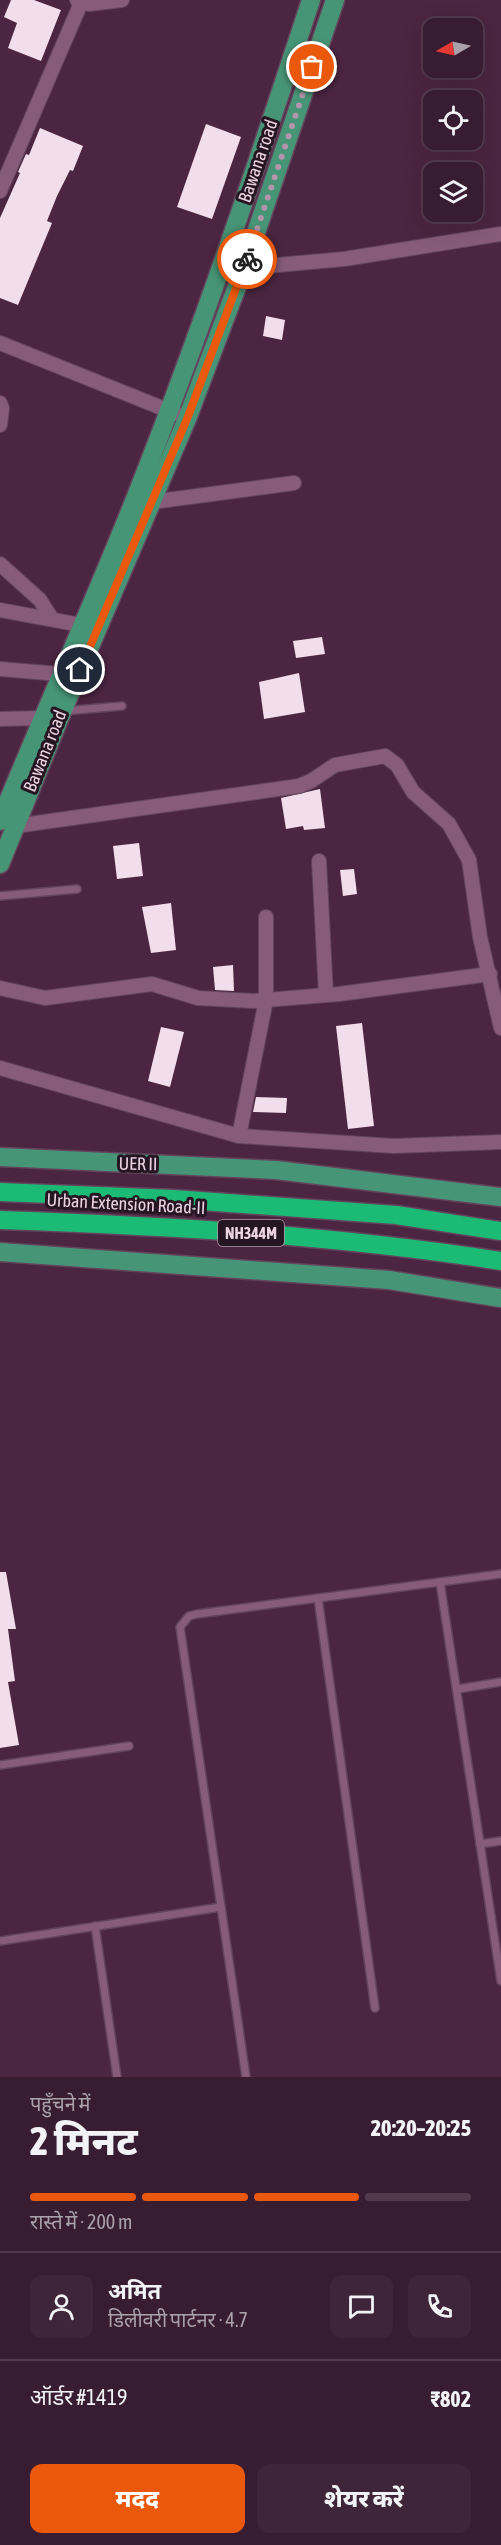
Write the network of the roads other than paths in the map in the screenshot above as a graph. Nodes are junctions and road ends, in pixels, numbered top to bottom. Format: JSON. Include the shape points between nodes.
{"nodes":[{"id":1,"x":122,"y":0,"type":"edge"},
{"id":2,"x":311,"y":0,"type":"edge"},
{"id":3,"x":335,"y":0,"type":"edge"},
{"id":4,"x":79,"y":1,"type":"edge"},
{"id":5,"x":0,"y":191,"type":"edge"},
{"id":6,"x":501,"y":234,"type":"edge"},
{"id":7,"x":244,"y":268,"type":"junction"},
{"id":8,"x":0,"y":343,"type":"edge"},
{"id":9,"x":0,"y":403,"type":"edge"},
{"id":10,"x":169,"y":411,"type":"junction"},
{"id":11,"x":187,"y":419,"type":"junction"},
{"id":12,"x":0,"y":424,"type":"edge"},
{"id":13,"x":294,"y":483,"type":"dead end"},
{"id":14,"x":152,"y":502,"type":"junction"},
{"id":15,"x":0,"y":564,"type":"edge"},
{"id":16,"x":0,"y":610,"type":"edge"},
{"id":17,"x":52,"y":619,"type":"junction"},
{"id":18,"x":81,"y":625,"type":"junction"},
{"id":19,"x":0,"y":669,"type":"edge"},
{"id":20,"x":60,"y":674,"type":"junction"},
{"id":21,"x":122,"y":706,"type":"dead end"},
{"id":22,"x":62,"y":712,"type":"junction"},
{"id":23,"x":42,"y":718,"type":"junction"},
{"id":24,"x":0,"y":719,"type":"edge"},
{"id":25,"x":7,"y":824,"type":"edge"},
{"id":26,"x":1,"y":858,"type":"edge"},
{"id":27,"x":319,"y":861,"type":"dead end"},
{"id":28,"x":77,"y":889,"type":"dead end"},
{"id":29,"x":0,"y":896,"type":"edge"},
{"id":30,"x":266,"y":917,"type":"dead end"},
{"id":31,"x":490,"y":974,"type":"junction"},
{"id":32,"x":0,"y":988,"type":"edge"},
{"id":33,"x":326,"y":995,"type":"junction"},
{"id":34,"x":266,"y":1000,"type":"junction"},
{"id":35,"x":501,"y":1028,"type":"edge"},
{"id":36,"x":0,"y":1068,"type":"edge"},
{"id":37,"x":239,"y":1136,"type":"junction"},
{"id":38,"x":501,"y":1142,"type":"edge"},
{"id":39,"x":0,"y":1157,"type":"edge"},
{"id":40,"x":0,"y":1192,"type":"edge"},
{"id":41,"x":501,"y":1197,"type":"edge"},
{"id":42,"x":0,"y":1220,"type":"edge"},
{"id":43,"x":501,"y":1231,"type":"edge"},
{"id":44,"x":0,"y":1252,"type":"edge"},
{"id":45,"x":501,"y":1261,"type":"edge"},
{"id":46,"x":501,"y":1298,"type":"edge"},
{"id":47,"x":501,"y":1574,"type":"edge"},
{"id":48,"x":440,"y":1582,"type":"junction"},
{"id":49,"x":318,"y":1598,"type":"junction"},
{"id":50,"x":501,"y":1682,"type":"edge"},
{"id":51,"x":458,"y":1689,"type":"junction"},
{"id":52,"x":129,"y":1746,"type":"dead end"},
{"id":53,"x":0,"y":1765,"type":"edge"},
{"id":54,"x":501,"y":1841,"type":"edge"},
{"id":55,"x":480,"y":1844,"type":"junction"},
{"id":56,"x":221,"y":1907,"type":"junction"},
{"id":57,"x":95,"y":1926,"type":"junction"},
{"id":58,"x":497,"y":1929,"type":"edge"},
{"id":59,"x":0,"y":1941,"type":"edge"},
{"id":60,"x":501,"y":1981,"type":"edge"},
{"id":61,"x":375,"y":2008,"type":"dead end"},
{"id":62,"x":117,"y":2077,"type":"edge"},
{"id":63,"x":246,"y":2077,"type":"edge"}],
"edges":[{"from":1,"to":4,"type":"street"},
{"from":2,"to":10,"type":"main road","name":"Bawana road","via":[[252,181]]},
{"from":3,"to":7,"type":"main road","name":"Bawana road"},
{"from":4,"to":5,"type":"street"},
{"from":6,"to":7,"type":"street","via":[[344,259]]},
{"from":7,"to":11,"type":"main road","name":"Bawana road"},
{"from":8,"to":10,"type":"street"},
{"from":9,"to":12,"type":"street"},
{"from":10,"to":11,"type":"street"},
{"from":10,"to":18,"type":"main road","name":"Bawana road"},
{"from":11,"to":14,"type":"main road","name":"Bawana road"},
{"from":13,"to":14,"type":"street"},
{"from":14,"to":22,"type":"main road","name":"Bawana road"},
{"from":15,"to":17,"type":"street","via":[[40,600]]},
{"from":16,"to":17,"type":"street"},
{"from":17,"to":18,"type":"street"},
{"from":18,"to":20,"type":"main road","name":"Bawana road"},
{"from":19,"to":20,"type":"street"},
{"from":20,"to":23,"type":"main road","name":"Bawana road"},
{"from":21,"to":22,"type":"lane"},
{"from":22,"to":25,"type":"main road","name":"Bawana road"},
{"from":23,"to":24,"type":"street"},
{"from":23,"to":25,"type":"main road","name":"Bawana road"},
{"from":25,"to":26,"type":"main road","name":"Bawana road"},
{"from":25,"to":31,"type":"street","via":[[299,786],[335,765],[385,756],[397,765],[413,792],[449,825],[465,850]]},
{"from":27,"to":33,"type":"street"},
{"from":28,"to":29,"type":"lane"},
{"from":30,"to":34,"type":"street"},
{"from":31,"to":33,"type":"street"},
{"from":31,"to":35,"type":"street"},
{"from":32,"to":34,"type":"street","via":[[45,998],[152,984],[198,999]]},
{"from":33,"to":34,"type":"street"},
{"from":34,"to":37,"type":"street"},
{"from":36,"to":37,"type":"street"},
{"from":37,"to":38,"type":"street","via":[[394,1146]]},
{"from":39,"to":41,"type":"main road","name":"UER II","via":[[276,1170]]},
{"from":40,"to":43,"type":"highway","name":"Urban Extension Road-II","number":"NH344M","via":[[174,1199],[396,1215]]},
{"from":42,"to":45,"type":"highway","name":"Urban Extension Road-II","number":"NH344M","via":[[200,1228],[398,1245]]},
{"from":44,"to":46,"type":"main road","via":[[389,1280]]},
{"from":47,"to":48,"type":"lane"},
{"from":48,"to":49,"type":"lane"},
{"from":48,"to":51,"type":"lane"},
{"from":49,"to":56,"type":"lane","via":[[197,1614],[189,1616],[180,1627]]},
{"from":49,"to":61,"type":"lane"},
{"from":50,"to":51,"type":"lane"},
{"from":51,"to":55,"type":"lane"},
{"from":52,"to":53,"type":"lane"},
{"from":54,"to":55,"type":"lane"},
{"from":55,"to":58,"type":"lane"},
{"from":56,"to":57,"type":"lane"},
{"from":56,"to":63,"type":"lane"},
{"from":57,"to":59,"type":"lane"},
{"from":57,"to":62,"type":"lane"},
{"from":58,"to":60,"type":"lane"}]}
